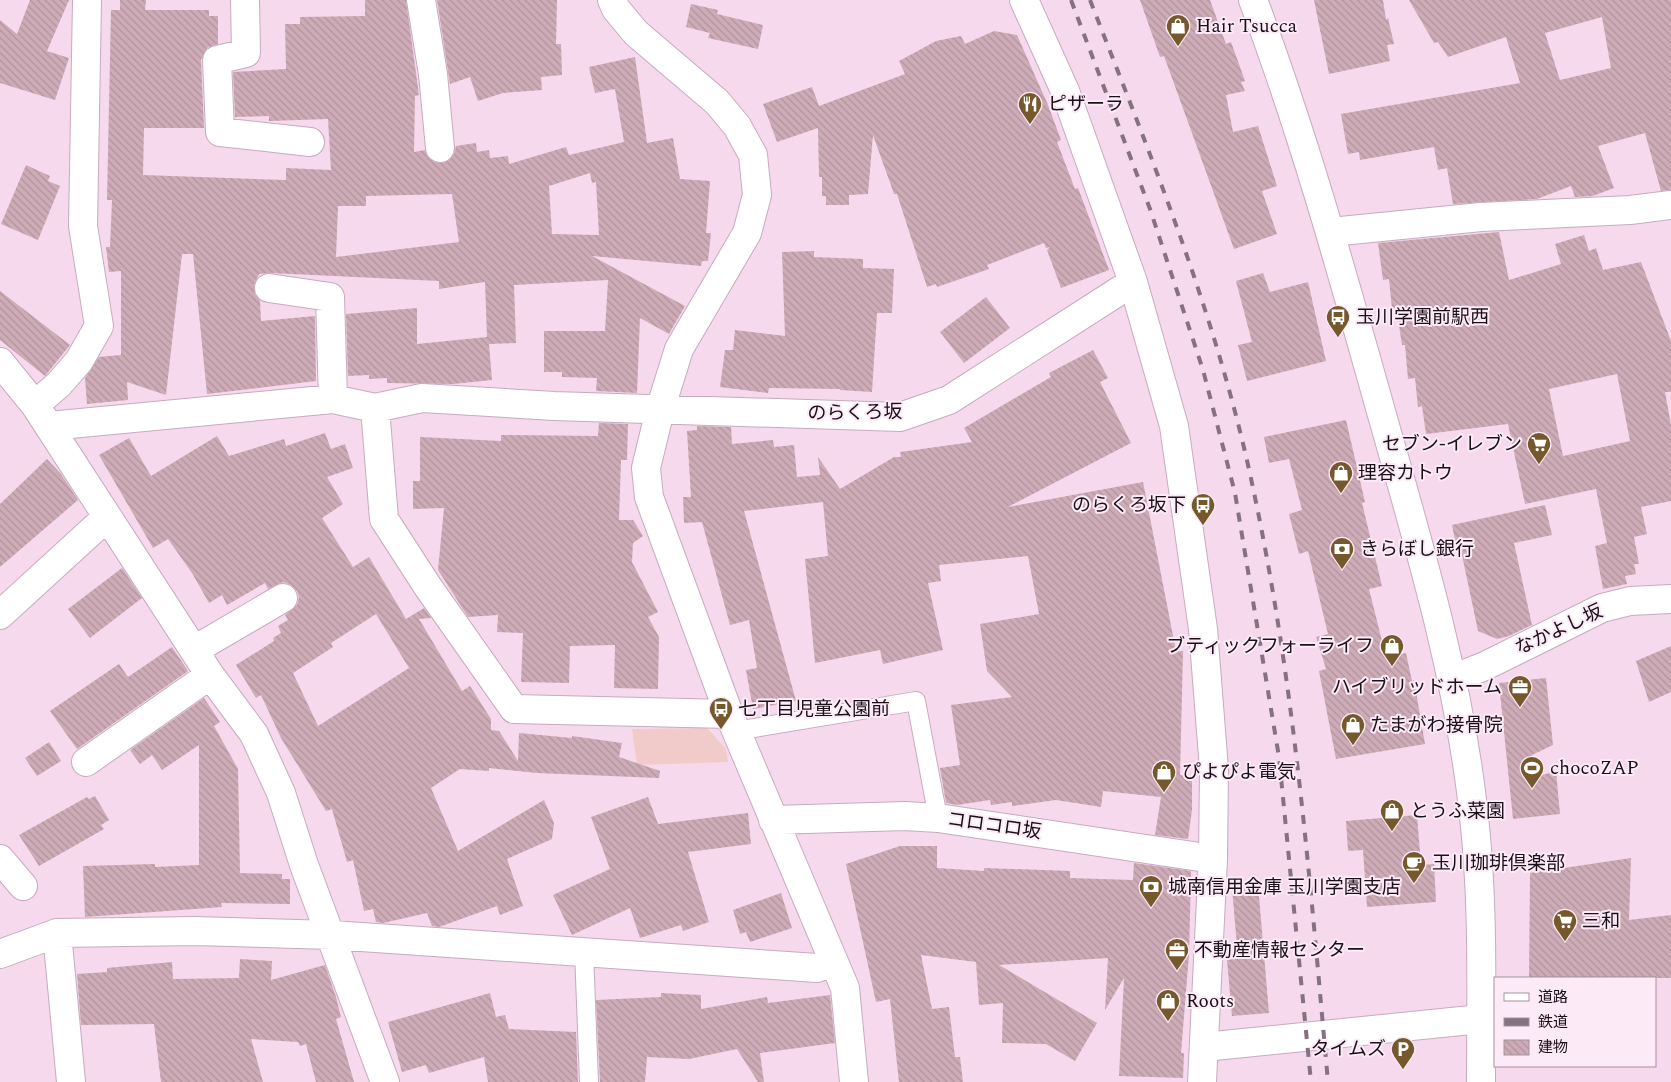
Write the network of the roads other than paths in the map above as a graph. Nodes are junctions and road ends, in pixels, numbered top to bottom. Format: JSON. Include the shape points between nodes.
{"nodes":[{"id":1,"x":87,"y":0,"type":"edge"},
{"id":2,"x":245,"y":0,"type":"edge"},
{"id":3,"x":421,"y":0,"type":"edge"},
{"id":4,"x":612,"y":0,"type":"edge"},
{"id":5,"x":1024,"y":0,"type":"edge"},
{"id":6,"x":1253,"y":0,"type":"edge"},
{"id":7,"x":310,"y":142,"type":"dead end"},
{"id":8,"x":440,"y":148,"type":"dead end"},
{"id":9,"x":1671,"y":204,"type":"edge"},
{"id":10,"x":1331,"y":232,"type":"junction"},
{"id":11,"x":1134,"y":282,"type":"junction"},
{"id":12,"x":269,"y":288,"type":"dead end"},
{"id":13,"x":0,"y":362,"type":"edge"},
{"id":14,"x":333,"y":399,"type":"junction"},
{"id":15,"x":375,"y":408,"type":"junction"},
{"id":16,"x":660,"y":410,"type":"junction"},
{"id":17,"x":42,"y":416,"type":"junction"},
{"id":18,"x":107,"y":517,"type":"junction"},
{"id":19,"x":283,"y":598,"type":"dead end"},
{"id":20,"x":1671,"y":599,"type":"edge"},
{"id":21,"x":0,"y":615,"type":"edge"},
{"id":22,"x":196,"y":649,"type":"junction"},
{"id":23,"x":210,"y":674,"type":"junction"},
{"id":24,"x":1452,"y":679,"type":"junction"},
{"id":25,"x":732,"y":723,"type":"junction"},
{"id":26,"x":86,"y":762,"type":"dead end"},
{"id":27,"x":938,"y":818,"type":"junction"},
{"id":28,"x":773,"y":820,"type":"junction"},
{"id":29,"x":0,"y":859,"type":"edge"},
{"id":30,"x":1213,"y":859,"type":"junction"},
{"id":31,"x":23,"y":886,"type":"dead end"},
{"id":32,"x":57,"y":933,"type":"junction"},
{"id":33,"x":332,"y":934,"type":"junction"},
{"id":34,"x":584,"y":951,"type":"junction"},
{"id":35,"x":0,"y":954,"type":"edge"},
{"id":36,"x":833,"y":961,"type":"junction"},
{"id":37,"x":1481,"y":1020,"type":"junction"},
{"id":38,"x":1204,"y":1047,"type":"junction"},
{"id":39,"x":71,"y":1082,"type":"edge"},
{"id":40,"x":384,"y":1082,"type":"edge"},
{"id":41,"x":589,"y":1082,"type":"edge"},
{"id":42,"x":854,"y":1082,"type":"edge"},
{"id":43,"x":1202,"y":1082,"type":"edge"},
{"id":44,"x":1481,"y":1082,"type":"edge"}],
"edges":[{"from":1,"to":17,"type":"street","via":[[83,226],[99,326],[79,361],[59,384]]},
{"from":2,"to":7,"type":"street","via":[[246,53],[217,60],[220,132]]},
{"from":3,"to":8,"type":"street"},
{"from":4,"to":16,"type":"street","via":[[636,33],[717,102],[737,126],[752,155],[757,195],[747,233],[679,349]]},
{"from":5,"to":11,"type":"street","via":[[1065,91]]},
{"from":6,"to":10,"type":"street","via":[[1292,107]]},
{"from":9,"to":10,"type":"street","via":[[1630,210],[1481,217]]},
{"from":10,"to":24,"type":"street"},
{"from":11,"to":16,"type":"street","name":"のらくろ坂","via":[[950,400],[900,417]]},
{"from":11,"to":30,"type":"street","via":[[1174,426],[1203,629],[1214,769]]},
{"from":12,"to":14,"type":"street","via":[[330,298]]},
{"from":13,"to":17,"type":"street"},
{"from":14,"to":15,"type":"street"},
{"from":14,"to":17,"type":"street"},
{"from":15,"to":16,"type":"street","name":"のらくろ坂","via":[[422,398]]},
{"from":15,"to":25,"type":"street","via":[[384,519],[514,709]]},
{"from":16,"to":25,"type":"street","via":[[646,468],[649,497]]},
{"from":17,"to":18,"type":"street"},
{"from":18,"to":21,"type":"street"},
{"from":18,"to":22,"type":"street"},
{"from":19,"to":22,"type":"street"},
{"from":20,"to":24,"type":"street","name":"なかよし坂","via":[[1630,601],[1602,608],[1486,666]]},
{"from":22,"to":23,"type":"street"},
{"from":23,"to":26,"type":"street"},
{"from":23,"to":33,"type":"street","via":[[254,734],[282,793],[304,866]]},
{"from":24,"to":37,"type":"street","via":[[1463,733],[1478,851]]},
{"from":25,"to":27,"type":"lane","via":[[916,701]]},
{"from":25,"to":28,"type":"street"},
{"from":27,"to":28,"type":"street","name":"コロコロ坂"},
{"from":27,"to":30,"type":"street","name":"コロコロ坂"},
{"from":28,"to":36,"type":"street"},
{"from":29,"to":31,"type":"street"},
{"from":30,"to":38,"type":"street"},
{"from":32,"to":33,"type":"street","via":[[195,930]]},
{"from":32,"to":35,"type":"street"},
{"from":32,"to":39,"type":"street"},
{"from":33,"to":34,"type":"street"},
{"from":33,"to":40,"type":"street"},
{"from":34,"to":36,"type":"street","via":[[817,968]]},
{"from":34,"to":41,"type":"lane"},
{"from":36,"to":42,"type":"street","via":[[845,988]]},
{"from":37,"to":38,"type":"street"},
{"from":37,"to":44,"type":"street"},
{"from":38,"to":43,"type":"street"}]}
